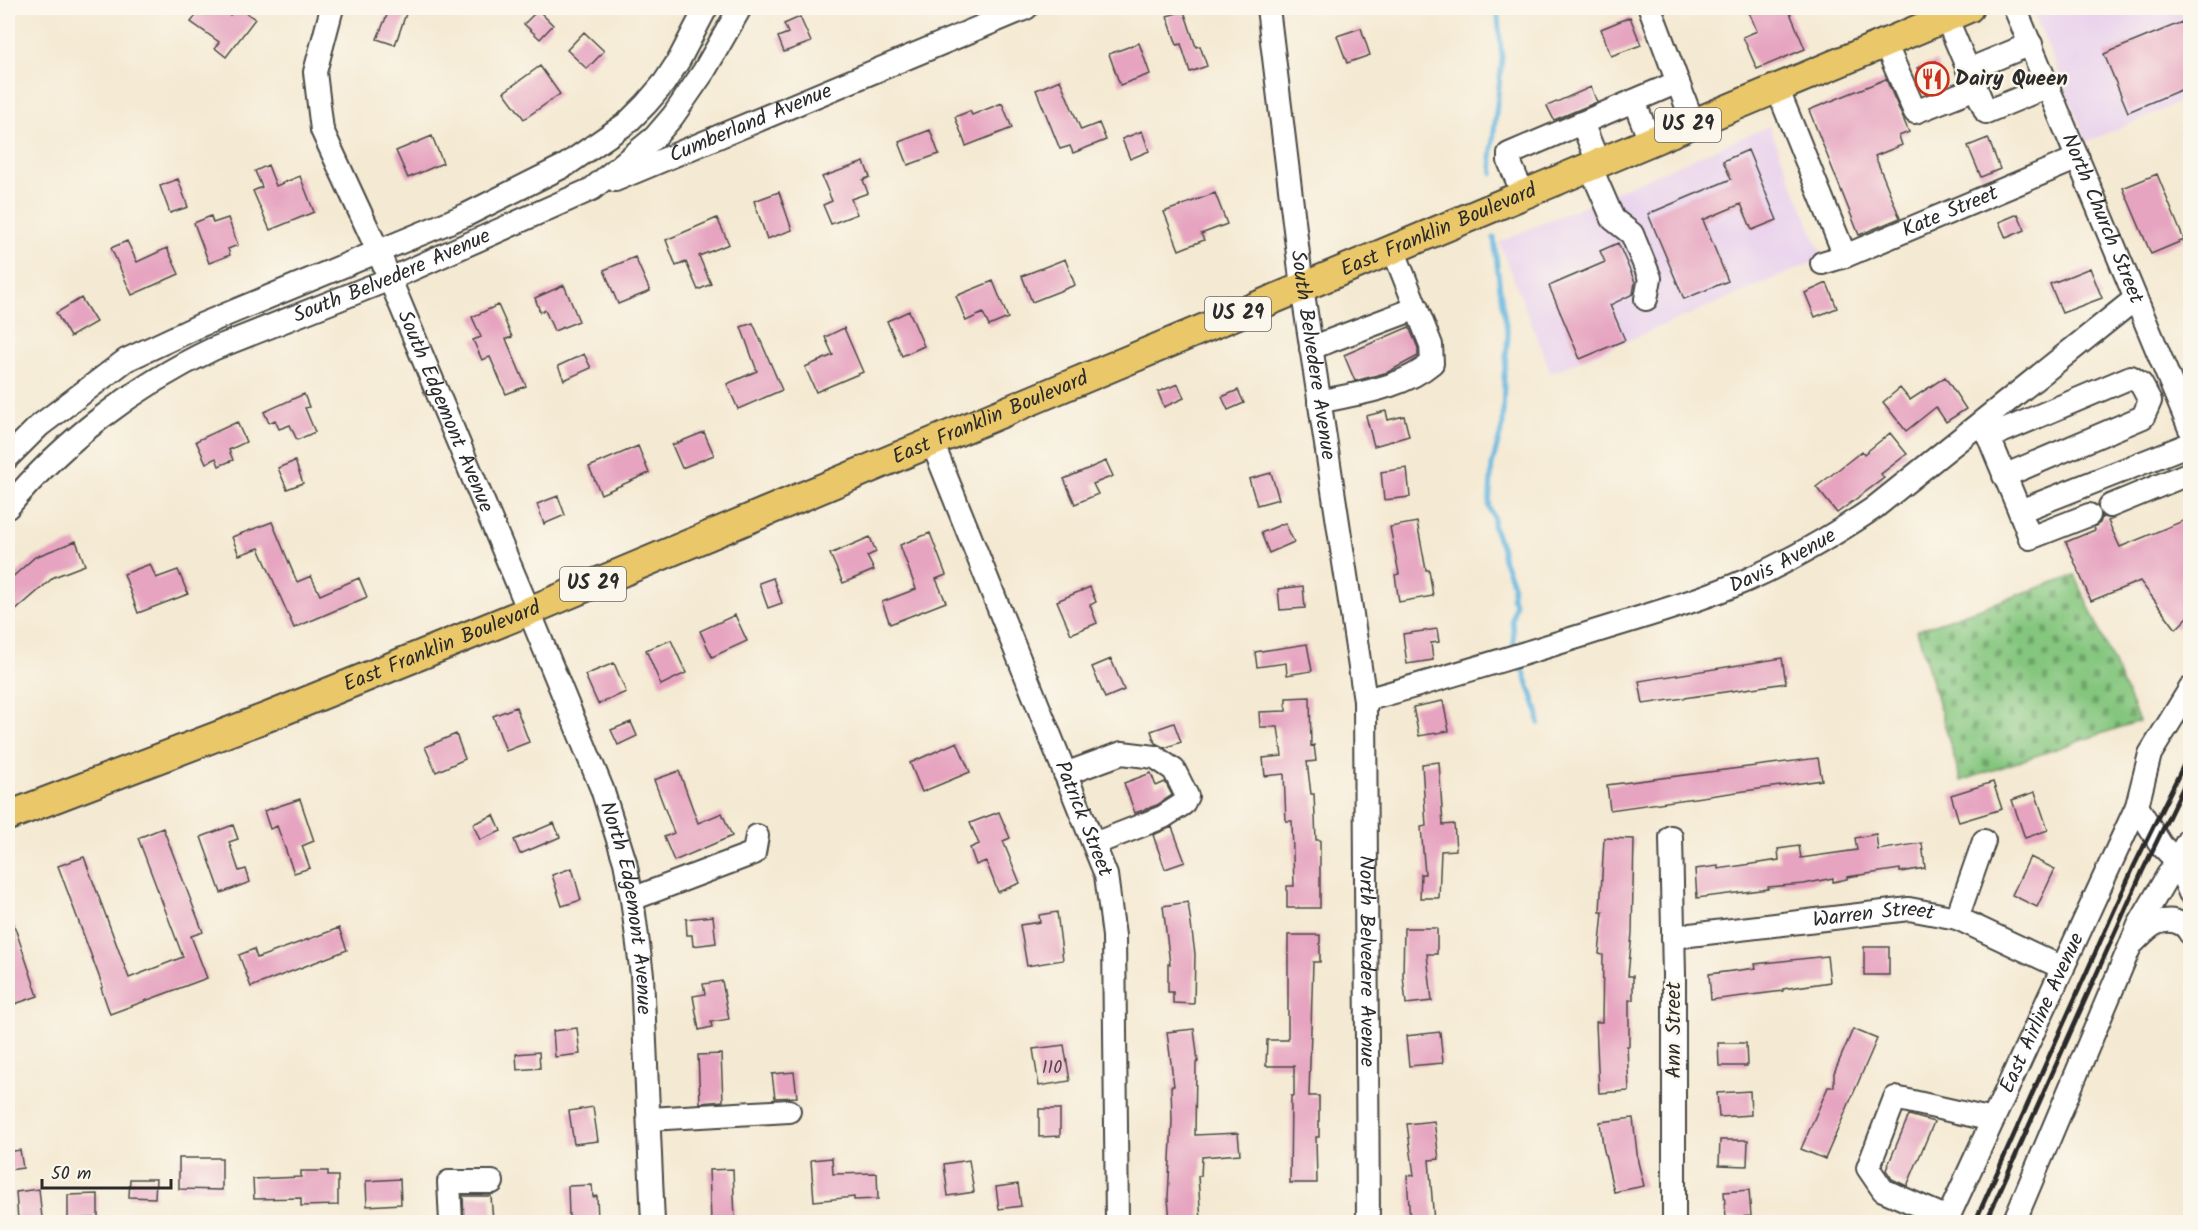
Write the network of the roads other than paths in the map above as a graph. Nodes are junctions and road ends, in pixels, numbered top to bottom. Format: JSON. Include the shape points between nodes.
{"nodes":[{"id":1,"x":333,"y":8,"type":"edge"},
{"id":2,"x":706,"y":8,"type":"edge"},
{"id":3,"x":740,"y":8,"type":"edge"},
{"id":4,"x":1026,"y":8,"type":"edge"},
{"id":5,"x":1268,"y":8,"type":"edge"},
{"id":6,"x":1650,"y":8,"type":"edge"},
{"id":7,"x":2015,"y":8,"type":"edge"},
{"id":8,"x":1958,"y":12,"type":"edge"},
{"id":9,"x":1885,"y":43,"type":"junction"},
{"id":10,"x":2031,"y":44,"type":"junction"},
{"id":11,"x":1972,"y":79,"type":"junction"},
{"id":12,"x":1678,"y":82,"type":"junction"},
{"id":13,"x":2049,"y":86,"type":"junction"},
{"id":14,"x":1777,"y":88,"type":"junction"},
{"id":15,"x":1634,"y":101,"type":"junction"},
{"id":16,"x":1582,"y":123,"type":"junction"},
{"id":17,"x":1693,"y":123,"type":"junction"},
{"id":18,"x":1650,"y":141,"type":"junction"},
{"id":19,"x":2078,"y":158,"type":"junction"},
{"id":20,"x":1594,"y":164,"type":"junction"},
{"id":21,"x":592,"y":189,"type":"junction"},
{"id":22,"x":1523,"y":194,"type":"junction"},
{"id":23,"x":466,"y":215,"type":"junction"},
{"id":24,"x":1393,"y":249,"type":"junction"},
{"id":25,"x":378,"y":251,"type":"junction"},
{"id":26,"x":1845,"y":256,"type":"junction"},
{"id":27,"x":1822,"y":263,"type":"dead end"},
{"id":28,"x":390,"y":279,"type":"junction"},
{"id":29,"x":1302,"y":287,"type":"junction"},
{"id":30,"x":1646,"y":299,"type":"dead end"},
{"id":31,"x":2135,"y":299,"type":"junction"},
{"id":32,"x":1417,"y":308,"type":"junction"},
{"id":33,"x":1311,"y":348,"type":"junction"},
{"id":34,"x":2175,"y":390,"type":"junction"},
{"id":35,"x":2150,"y":401,"type":"junction"},
{"id":36,"x":1319,"y":402,"type":"junction"},
{"id":37,"x":2190,"y":429,"type":"edge"},
{"id":38,"x":932,"y":442,"type":"junction"},
{"id":39,"x":2190,"y":444,"type":"edge"},
{"id":40,"x":8,"y":457,"type":"edge"},
{"id":41,"x":2190,"y":473,"type":"edge"},
{"id":42,"x":2004,"y":476,"type":"junction"},
{"id":43,"x":2110,"y":506,"type":"dead end"},
{"id":44,"x":8,"y":507,"type":"edge"},
{"id":45,"x":2020,"y":511,"type":"junction"},
{"id":46,"x":2089,"y":515,"type":"dead end"},
{"id":47,"x":529,"y":610,"type":"junction"},
{"id":48,"x":2190,"y":689,"type":"edge"},
{"id":49,"x":1365,"y":700,"type":"junction"},
{"id":50,"x":1065,"y":774,"type":"junction"},
{"id":51,"x":2137,"y":806,"type":"junction"},
{"id":52,"x":8,"y":816,"type":"edge"},
{"id":53,"x":757,"y":836,"type":"dead end"},
{"id":54,"x":1671,"y":837,"type":"dead end"},
{"id":55,"x":2190,"y":837,"type":"edge"},
{"id":56,"x":1984,"y":841,"type":"dead end"},
{"id":57,"x":1094,"y":844,"type":"junction"},
{"id":58,"x":2177,"y":861,"type":"junction"},
{"id":59,"x":2190,"y":893,"type":"edge"},
{"id":60,"x":632,"y":899,"type":"junction"},
{"id":61,"x":1957,"y":918,"type":"junction"},
{"id":62,"x":2190,"y":933,"type":"edge"},
{"id":63,"x":1673,"y":937,"type":"junction"},
{"id":64,"x":2132,"y":944,"type":"junction"},
{"id":65,"x":2062,"y":968,"type":"junction"},
{"id":66,"x":789,"y":1111,"type":"dead end"},
{"id":67,"x":649,"y":1119,"type":"junction"},
{"id":68,"x":1993,"y":1120,"type":"junction"},
{"id":69,"x":492,"y":1182,"type":"dead end"},
{"id":70,"x":1947,"y":1220,"type":"edge"},
{"id":71,"x":2017,"y":1220,"type":"edge"},
{"id":72,"x":451,"y":1222,"type":"edge"},
{"id":73,"x":653,"y":1222,"type":"edge"},
{"id":74,"x":1117,"y":1222,"type":"edge"},
{"id":75,"x":1368,"y":1222,"type":"edge"},
{"id":76,"x":1674,"y":1222,"type":"edge"}],
"edges":[{"from":1,"to":25,"type":"street","name":"South Edgemont Avenue","via":[[315,72],[322,130]]},
{"from":2,"to":23,"type":"street","name":"South Belvedere Avenue","via":[[664,82],[627,123],[566,165]]},
{"from":3,"to":21,"type":"street","name":"South Belvedere Avenue","via":[[673,116],[655,137]]},
{"from":4,"to":21,"type":"street","name":"Cumberland Avenue"},
{"from":5,"to":29,"type":"street","name":"South Belvedere Avenue"},
{"from":6,"to":12,"type":"street"},
{"from":7,"to":10,"type":"street","name":"North Church Street"},
{"from":8,"to":9,"type":"main road","name":"East Franklin Boulevard","number":"US 29"},
{"from":8,"to":11,"type":"street"},
{"from":9,"to":11,"type":"street","via":[[1915,112]]},
{"from":9,"to":14,"type":"main road","name":"East Franklin Boulevard","number":"US 29"},
{"from":10,"to":11,"type":"street"},
{"from":10,"to":13,"type":"street","name":"North Church Street"},
{"from":11,"to":13,"type":"street","via":[[1986,112]]},
{"from":12,"to":15,"type":"street"},
{"from":12,"to":17,"type":"street"},
{"from":13,"to":19,"type":"street","name":"North Church Street"},
{"from":14,"to":17,"type":"main road","name":"East Franklin Boulevard","number":"US 29"},
{"from":14,"to":26,"type":"street"},
{"from":15,"to":16,"type":"street"},
{"from":15,"to":18,"type":"street"},
{"from":16,"to":20,"type":"street"},
{"from":16,"to":22,"type":"street","via":[[1509,154]]},
{"from":17,"to":18,"type":"main road","name":"East Franklin Boulevard","number":"US 29"},
{"from":18,"to":20,"type":"main road","name":"East Franklin Boulevard","number":"US 29"},
{"from":19,"to":26,"type":"street","name":"Kate Street"},
{"from":19,"to":31,"type":"street","name":"North Church Street"},
{"from":20,"to":22,"type":"main road","name":"East Franklin Boulevard","number":"US 29"},
{"from":20,"to":30,"type":"street","via":[[1613,219],[1632,234],[1650,278]]},
{"from":21,"to":23,"type":"street","name":"Cumberland Avenue"},
{"from":21,"to":28,"type":"street","name":"South Belvedere Avenue"},
{"from":22,"to":24,"type":"main road","name":"East Franklin Boulevard","number":"US 29"},
{"from":23,"to":25,"type":"street","name":"South Belvedere Avenue"},
{"from":24,"to":29,"type":"main road","name":"East Franklin Boulevard","number":"US 29"},
{"from":24,"to":32,"type":"street"},
{"from":25,"to":28,"type":"street","name":"South Edgemont Avenue"},
{"from":25,"to":40,"type":"street","name":"South Belvedere Avenue","via":[[126,360],[39,426]]},
{"from":26,"to":27,"type":"street","name":"Kate Street"},
{"from":28,"to":44,"type":"street","name":"South Belvedere Avenue","via":[[213,349],[164,375],[75,439]]},
{"from":28,"to":47,"type":"street","name":"South Edgemont Avenue"},
{"from":29,"to":33,"type":"street","name":"South Belvedere Avenue"},
{"from":29,"to":38,"type":"main road","name":"East Franklin Boulevard","number":"US 29"},
{"from":31,"to":34,"type":"street","name":"North Church Street"},
{"from":31,"to":49,"type":"street","name":"Davis Avenue","via":[[1874,508],[1805,550],[1747,580],[1684,603]]},
{"from":32,"to":33,"type":"street"},
{"from":32,"to":36,"type":"street","via":[[1431,345],[1432,363],[1389,386]]},
{"from":33,"to":36,"type":"street","name":"South Belvedere Avenue"},
{"from":34,"to":35,"type":"street"},
{"from":34,"to":37,"type":"street","name":"North Church Street"},
{"from":35,"to":42,"type":"street","via":[[2143,417]]},
{"from":35,"to":42,"type":"street","via":[[2141,384],[2131,377],[1989,437]]},
{"from":36,"to":49,"type":"street","name":"South Belvedere Avenue"},
{"from":38,"to":47,"type":"main road","name":"East Franklin Boulevard","number":"US 29"},
{"from":38,"to":50,"type":"street","name":"Patrick Street"},
{"from":39,"to":45,"type":"street"},
{"from":41,"to":43,"type":"street"},
{"from":42,"to":45,"type":"street"},
{"from":45,"to":46,"type":"street","via":[[2030,538]]},
{"from":47,"to":52,"type":"main road","name":"East Franklin Boulevard","number":"US 29","via":[[275,714]]},
{"from":47,"to":60,"type":"street","name":"North Edgemont Avenue","via":[[602,789]]},
{"from":48,"to":51,"type":"street","via":[[2150,753]]},
{"from":49,"to":75,"type":"street","name":"North Belvedere Avenue"},
{"from":50,"to":57,"type":"street","name":"Patrick Street"},
{"from":50,"to":57,"type":"street","via":[[1122,753],[1155,757],[1174,770],[1183,786],[1187,796],[1183,804],[1163,817]]},
{"from":51,"to":58,"type":"street","via":[[2161,845]]},
{"from":51,"to":65,"type":"street","name":"East Airline Avenue"},
{"from":53,"to":60,"type":"street","via":[[754,853]]},
{"from":54,"to":63,"type":"street","name":"Ann Street"},
{"from":55,"to":58,"type":"street"},
{"from":56,"to":61,"type":"street"},
{"from":57,"to":74,"type":"street","name":"Patrick Street","via":[[1106,875],[1114,936]]},
{"from":58,"to":59,"type":"street"},
{"from":58,"to":64,"type":"street"},
{"from":60,"to":67,"type":"street","name":"North Edgemont Avenue","via":[[642,975]]},
{"from":61,"to":63,"type":"street","name":"Warren Street","via":[[1909,909]]},
{"from":61,"to":65,"type":"street","name":"Warren Street"},
{"from":62,"to":64,"type":"street","via":[[2187,926],[2173,920],[2156,923]]},
{"from":63,"to":76,"type":"street","name":"Ann Street"},
{"from":64,"to":71,"type":"street"},
{"from":65,"to":68,"type":"street","name":"East Airline Avenue"},
{"from":66,"to":67,"type":"street"},
{"from":67,"to":73,"type":"street","name":"North Edgemont Avenue"},
{"from":68,"to":70,"type":"street","name":"East Airline Avenue"},
{"from":68,"to":70,"type":"street","via":[[1895,1098],[1868,1168],[1882,1190]]},
{"from":69,"to":72,"type":"street","via":[[449,1182]]}]}
